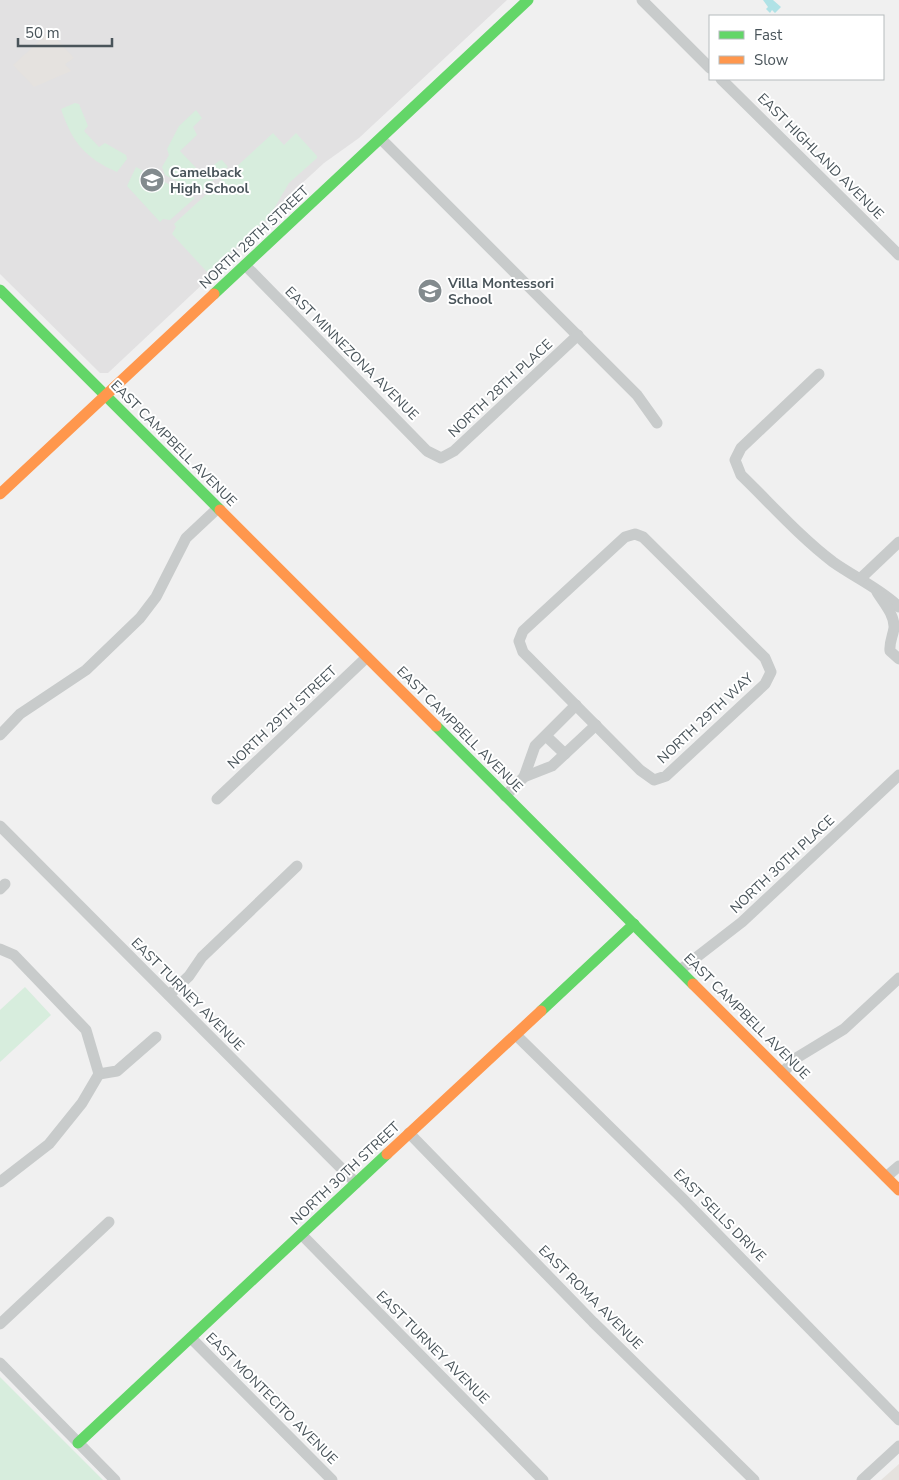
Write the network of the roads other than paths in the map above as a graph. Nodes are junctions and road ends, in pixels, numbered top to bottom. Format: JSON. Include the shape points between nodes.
{"nodes":[{"id":1,"x":528,"y":0,"type":"edge"},
{"id":2,"x":642,"y":0,"type":"edge"},
{"id":3,"x":709,"y":67,"type":"edge"},
{"id":4,"x":722,"y":80,"type":"edge"},
{"id":5,"x":381,"y":139,"type":"junction"},
{"id":6,"x":899,"y":255,"type":"edge"},
{"id":7,"x":245,"y":265,"type":"junction"},
{"id":8,"x":0,"y":290,"type":"edge"},
{"id":9,"x":578,"y":335,"type":"junction"},
{"id":10,"x":819,"y":374,"type":"dead end"},
{"id":11,"x":105,"y":396,"type":"junction"},
{"id":12,"x":657,"y":423,"type":"dead end"},
{"id":13,"x":440,"y":458,"type":"joint"},
{"id":14,"x":0,"y":494,"type":"edge"},
{"id":15,"x":218,"y":508,"type":"junction"},
{"id":16,"x":899,"y":542,"type":"edge"},
{"id":17,"x":861,"y":578,"type":"junction"},
{"id":18,"x":877,"y":592,"type":"junction"},
{"id":19,"x":899,"y":607,"type":"edge"},
{"id":20,"x":896,"y":651,"type":"edge"},
{"id":21,"x":367,"y":657,"type":"junction"},
{"id":22,"x":576,"y":706,"type":"junction"},
{"id":23,"x":596,"y":725,"type":"junction"},
{"id":24,"x":0,"y":735,"type":"edge"},
{"id":25,"x":546,"y":736,"type":"junction"},
{"id":26,"x":565,"y":754,"type":"junction"},
{"id":27,"x":899,"y":775,"type":"edge"},
{"id":28,"x":524,"y":777,"type":"junction"},
{"id":29,"x":505,"y":796,"type":"junction"},
{"id":30,"x":216,"y":799,"type":"dead end"},
{"id":31,"x":0,"y":826,"type":"edge"},
{"id":32,"x":297,"y":866,"type":"dead end"},
{"id":33,"x":634,"y":924,"type":"junction"},
{"id":34,"x":0,"y":949,"type":"edge"},
{"id":35,"x":680,"y":970,"type":"junction"},
{"id":36,"x":899,"y":978,"type":"edge"},
{"id":37,"x":169,"y":995,"type":"junction"},
{"id":38,"x":516,"y":1035,"type":"junction"},
{"id":39,"x":156,"y":1037,"type":"dead end"},
{"id":40,"x":782,"y":1073,"type":"junction"},
{"id":41,"x":99,"y":1074,"type":"junction"},
{"id":42,"x":409,"y":1133,"type":"junction"},
{"id":43,"x":899,"y":1166,"type":"edge"},
{"id":44,"x":886,"y":1178,"type":"junction"},
{"id":45,"x":0,"y":1182,"type":"edge"},
{"id":46,"x":356,"y":1184,"type":"junction"},
{"id":47,"x":899,"y":1190,"type":"edge"},
{"id":48,"x":109,"y":1222,"type":"dead end"},
{"id":49,"x":302,"y":1234,"type":"junction"},
{"id":50,"x":0,"y":1324,"type":"edge"},
{"id":51,"x":191,"y":1338,"type":"junction"},
{"id":52,"x":0,"y":1363,"type":"edge"},
{"id":53,"x":899,"y":1420,"type":"edge"},
{"id":54,"x":78,"y":1443,"type":"junction"},
{"id":55,"x":899,"y":1446,"type":"edge"},
{"id":56,"x":115,"y":1480,"type":"edge"},
{"id":57,"x":332,"y":1480,"type":"edge"},
{"id":58,"x":543,"y":1480,"type":"edge"},
{"id":59,"x":754,"y":1480,"type":"edge"},
{"id":60,"x":862,"y":1480,"type":"edge"}],
"edges":[{"from":1,"to":5,"type":"street","name":"NORTH 28TH STREET"},
{"from":2,"to":3,"type":"street"},
{"from":4,"to":6,"type":"street","name":"EAST HIGHLAND AVENUE"},
{"from":5,"to":7,"type":"street","name":"NORTH 28TH STREET"},
{"from":5,"to":9,"type":"street"},
{"from":7,"to":11,"type":"street","name":"NORTH 28TH STREET"},
{"from":7,"to":13,"type":"street","name":"EAST MINNEZONA AVENUE","via":[[427,451]]},
{"from":8,"to":11,"type":"street","name":"EAST CAMPBELL AVENUE"},
{"from":9,"to":12,"type":"street","via":[[643,402]]},
{"from":9,"to":13,"type":"street","name":"NORTH 28TH PLACE","via":[[454,451]]},
{"from":10,"to":17,"type":"street","via":[[740,448],[735,460],[742,475],[815,546]]},
{"from":11,"to":14,"type":"street","name":"NORTH 28TH STREET"},
{"from":11,"to":15,"type":"street","name":"EAST CAMPBELL AVENUE"},
{"from":15,"to":21,"type":"street","name":"EAST CAMPBELL AVENUE"},
{"from":15,"to":24,"type":"street","via":[[186,538],[156,597],[140,618],[86,670],[20,714]]},
{"from":16,"to":17,"type":"street"},
{"from":17,"to":18,"type":"street"},
{"from":18,"to":19,"type":"street","via":[[890,597]]},
{"from":18,"to":20,"type":"street","via":[[893,619],[894,629],[889,642]]},
{"from":21,"to":29,"type":"street","name":"EAST CAMPBELL AVENUE"},
{"from":21,"to":30,"type":"street","name":"NORTH 29TH STREET"},
{"from":22,"to":23,"type":"street"},
{"from":22,"to":23,"type":"street","name":"NORTH 29TH WAY","via":[[523,652],[518,641],[523,631],[625,537],[635,534],[643,537],[765,658],[771,672],[764,684],[666,776],[654,780]]},
{"from":22,"to":25,"type":"street"},
{"from":23,"to":26,"type":"street"},
{"from":25,"to":26,"type":"street"},
{"from":25,"to":28,"type":"street","via":[[535,746]]},
{"from":26,"to":28,"type":"street","via":[[552,766]]},
{"from":27,"to":35,"type":"street","name":"NORTH 30TH PLACE","via":[[757,909]]},
{"from":28,"to":29,"type":"street"},
{"from":29,"to":33,"type":"street","name":"EAST CAMPBELL AVENUE"},
{"from":31,"to":37,"type":"street","name":"EAST TURNEY AVENUE"},
{"from":32,"to":37,"type":"street","via":[[202,957],[189,976]]},
{"from":33,"to":35,"type":"street","name":"EAST CAMPBELL AVENUE"},
{"from":33,"to":38,"type":"street","name":"NORTH 30TH STREET"},
{"from":34,"to":41,"type":"street","via":[[14,955],[86,1030]]},
{"from":35,"to":40,"type":"street","name":"EAST CAMPBELL AVENUE"},
{"from":36,"to":40,"type":"street","via":[[844,1029],[798,1057]]},
{"from":37,"to":46,"type":"street","name":"EAST TURNEY AVENUE"},
{"from":38,"to":42,"type":"street","name":"NORTH 30TH STREET"},
{"from":38,"to":53,"type":"street","name":"EAST SELLS DRIVE","via":[[690,1206]]},
{"from":39,"to":41,"type":"street","via":[[117,1071]]},
{"from":40,"to":44,"type":"street","name":"EAST CAMPBELL AVENUE"},
{"from":41,"to":45,"type":"street","via":[[82,1103],[49,1144]]},
{"from":42,"to":46,"type":"street","name":"NORTH 30TH STREET"},
{"from":42,"to":59,"type":"street","name":"EAST ROMA AVENUE","via":[[593,1322]]},
{"from":43,"to":44,"type":"street"},
{"from":44,"to":47,"type":"street","name":"EAST CAMPBELL AVENUE"},
{"from":46,"to":49,"type":"street","name":"NORTH 30TH STREET"},
{"from":48,"to":50,"type":"street"},
{"from":49,"to":51,"type":"street","name":"NORTH 30TH STREET"},
{"from":49,"to":58,"type":"street","name":"EAST TURNEY AVENUE"},
{"from":51,"to":54,"type":"street","name":"NORTH 30TH STREET"},
{"from":51,"to":57,"type":"street","name":"EAST MONTECITO AVENUE"},
{"from":52,"to":54,"type":"street"},
{"from":54,"to":56,"type":"street"},
{"from":55,"to":60,"type":"street"}]}
